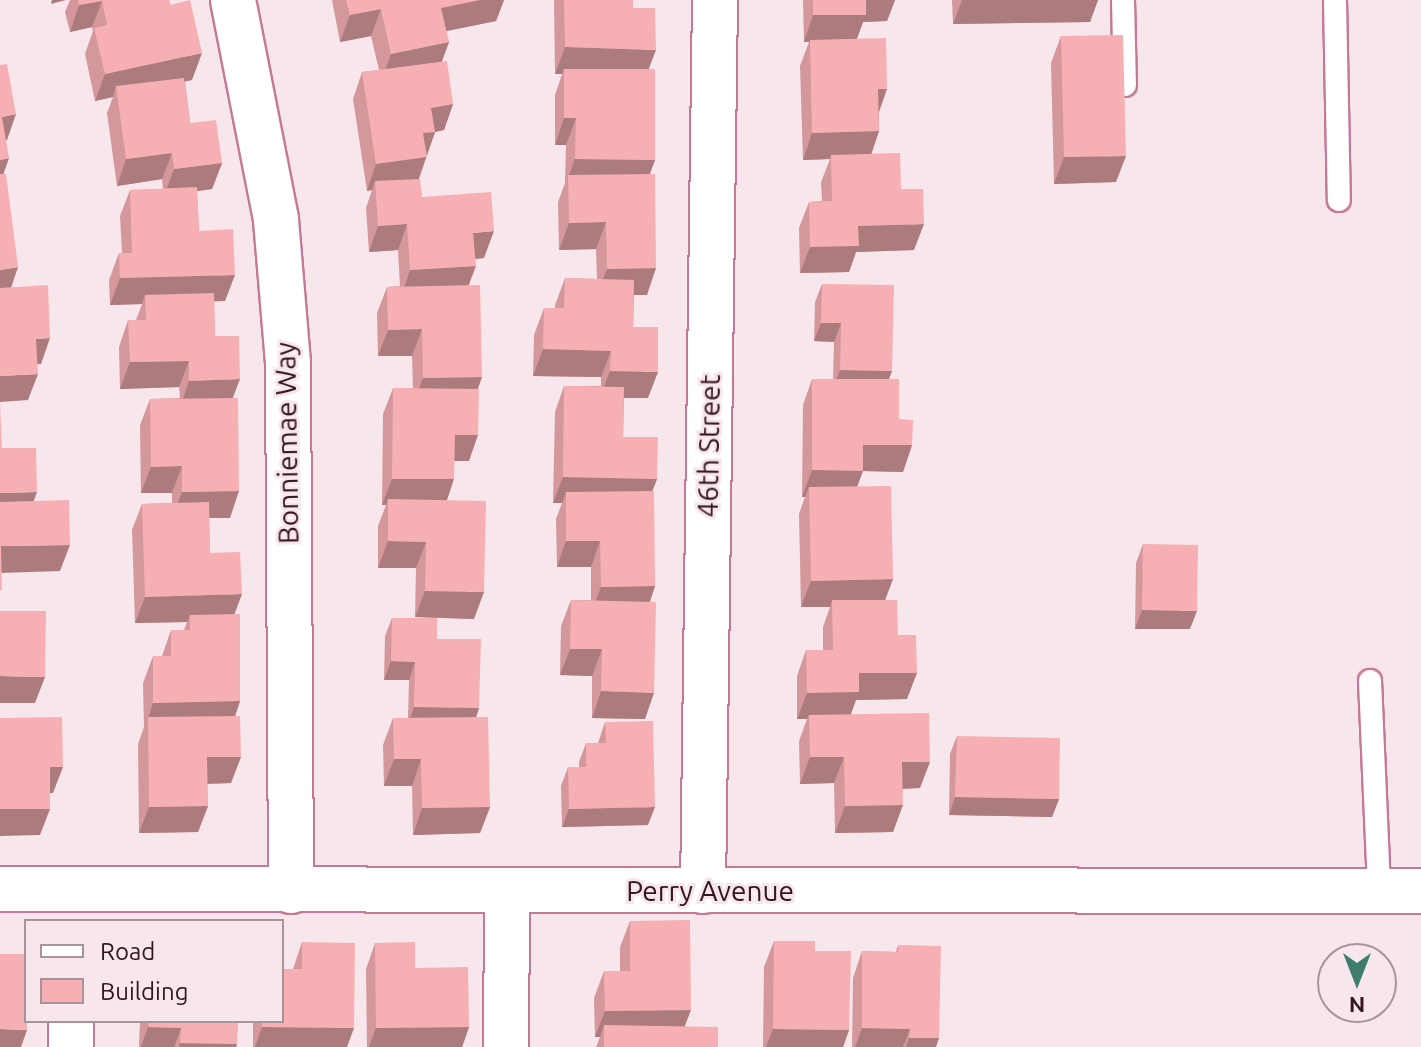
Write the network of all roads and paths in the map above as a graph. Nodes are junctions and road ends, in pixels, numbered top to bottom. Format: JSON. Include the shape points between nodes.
{"nodes":[{"id":1,"x":233,"y":0,"type":"edge"},
{"id":2,"x":715,"y":0,"type":"edge"},
{"id":3,"x":1123,"y":0,"type":"edge"},
{"id":4,"x":1335,"y":0,"type":"edge"},
{"id":5,"x":1125,"y":85,"type":"edge"},
{"id":6,"x":1339,"y":200,"type":"dead end"},
{"id":7,"x":1370,"y":681,"type":"dead end"},
{"id":8,"x":0,"y":889,"type":"edge"},
{"id":9,"x":291,"y":891,"type":"junction"},
{"id":10,"x":703,"y":891,"type":"junction"},
{"id":11,"x":1400,"y":891,"type":"edge"},
{"id":12,"x":507,"y":892,"type":"junction"},
{"id":13,"x":75,"y":905,"type":"edge"},
{"id":14,"x":71,"y":1023,"type":"edge"},
{"id":15,"x":71,"y":1047,"type":"edge"},
{"id":16,"x":506,"y":1047,"type":"edge"}],
"edges":[{"from":1,"to":9,"type":"street","name":"Bonniemae Way","via":[[276,220],[288,363]]},
{"from":2,"to":10,"type":"street","name":"46th Street"},
{"from":3,"to":5,"type":"lane"},
{"from":4,"to":6,"type":"lane"},
{"from":7,"to":11,"type":"lane"},
{"from":8,"to":13,"type":"street","name":"Perry Avenue"},
{"from":9,"to":12,"type":"street","name":"Perry Avenue"},
{"from":9,"to":13,"type":"street","name":"Perry Avenue"},
{"from":10,"to":11,"type":"street","name":"Perry Avenue"},
{"from":10,"to":12,"type":"street","name":"Perry Avenue"},
{"from":12,"to":16,"type":"street"},
{"from":14,"to":15,"type":"street"}]}
